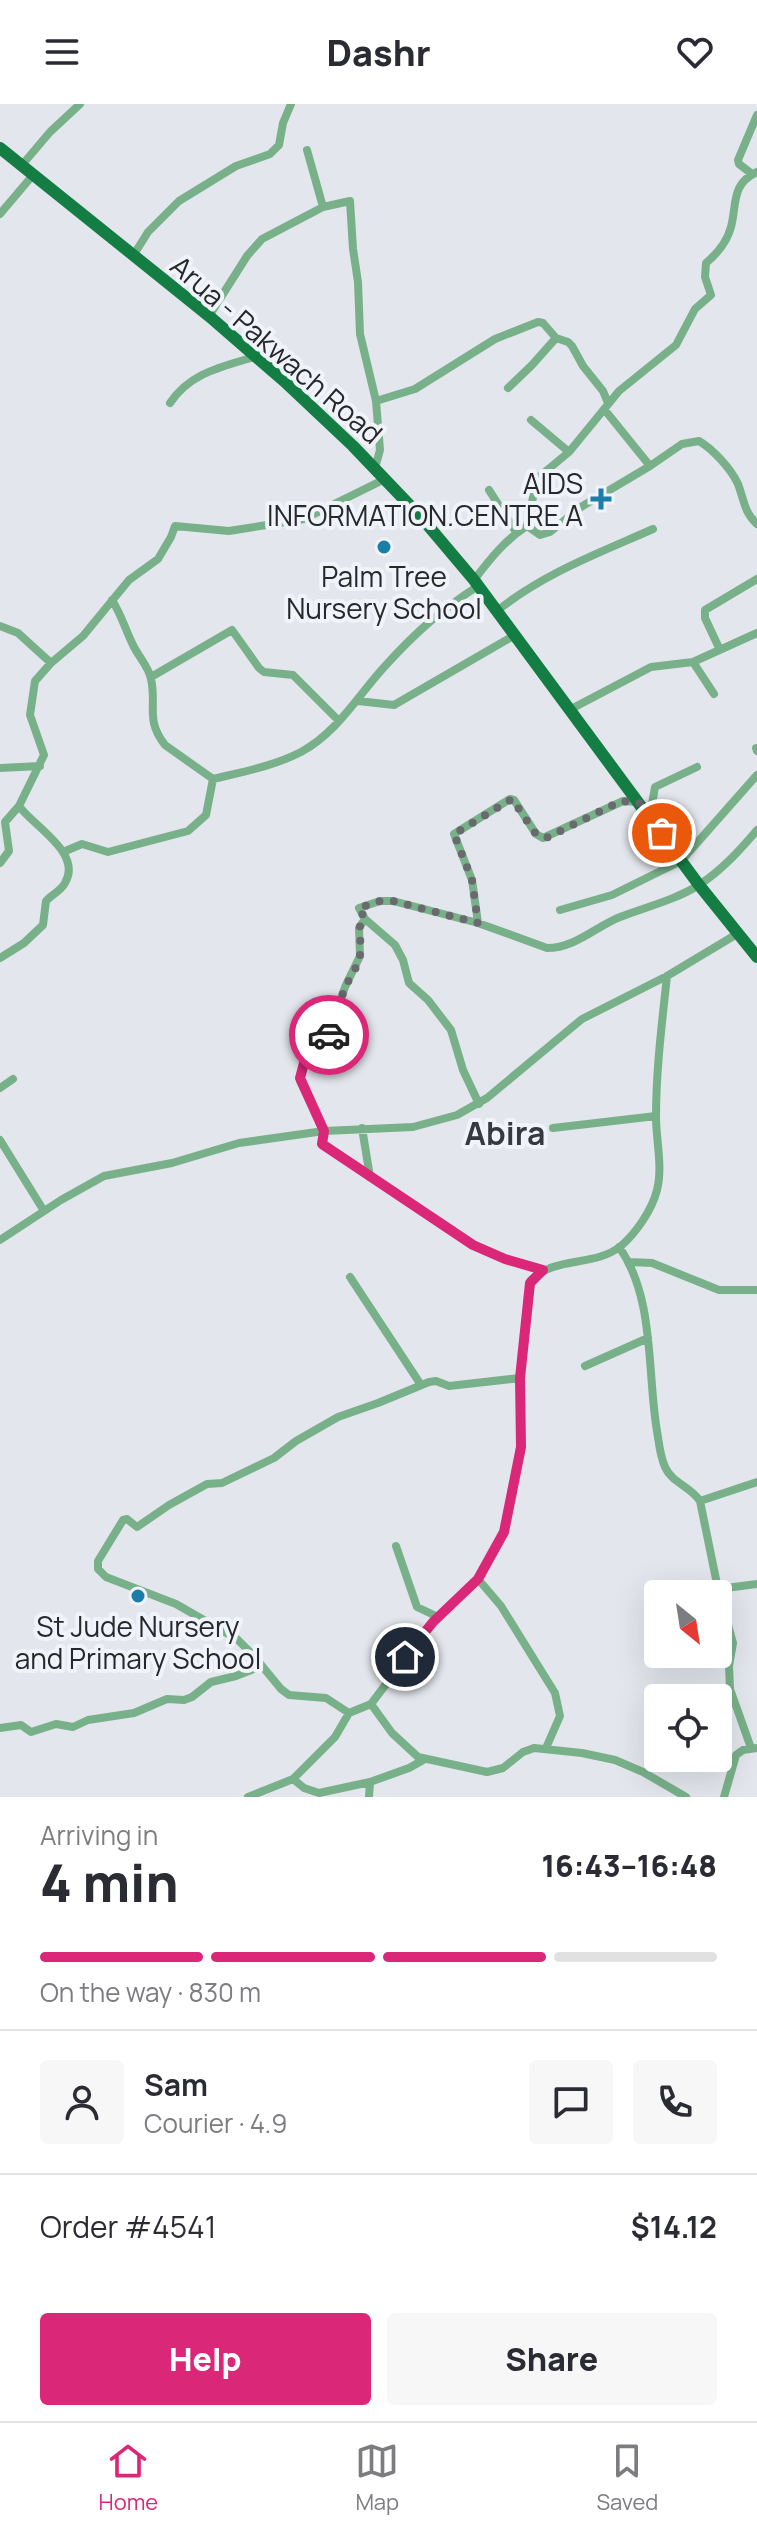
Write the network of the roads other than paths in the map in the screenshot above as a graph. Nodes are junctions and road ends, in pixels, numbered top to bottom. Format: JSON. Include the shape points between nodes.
{"nodes":[{"id":1,"x":80,"y":104,"type":"edge"},
{"id":2,"x":291,"y":104,"type":"edge"},
{"id":3,"x":757,"y":115,"type":"edge"},
{"id":4,"x":0,"y":148,"type":"edge"},
{"id":5,"x":307,"y":150,"type":"dead end"},
{"id":6,"x":22,"y":165,"type":"junction"},
{"id":7,"x":755,"y":173,"type":"edge"},
{"id":8,"x":33,"y":175,"type":"junction"},
{"id":9,"x":323,"y":207,"type":"junction"},
{"id":10,"x":0,"y":214,"type":"edge"},
{"id":11,"x":133,"y":256,"type":"junction"},
{"id":12,"x":209,"y":316,"type":"junction"},
{"id":13,"x":556,"y":338,"type":"junction"},
{"id":14,"x":254,"y":357,"type":"junction"},
{"id":15,"x":508,"y":388,"type":"dead end"},
{"id":16,"x":376,"y":401,"type":"junction"},
{"id":17,"x":170,"y":403,"type":"dead end"},
{"id":18,"x":606,"y":406,"type":"junction"},
{"id":19,"x":531,"y":420,"type":"dead end"},
{"id":20,"x":569,"y":452,"type":"junction"},
{"id":21,"x":650,"y":466,"type":"junction"},
{"id":22,"x":375,"y":468,"type":"junction"},
{"id":23,"x":385,"y":479,"type":"junction"},
{"id":24,"x":489,"y":490,"type":"dead end"},
{"id":25,"x":757,"y":524,"type":"edge"},
{"id":26,"x":527,"y":526,"type":"junction"},
{"id":27,"x":653,"y":529,"type":"dead end"},
{"id":28,"x":516,"y":532,"type":"junction"},
{"id":29,"x":757,"y":579,"type":"edge"},
{"id":30,"x":476,"y":583,"type":"junction"},
{"id":31,"x":112,"y":600,"type":"junction"},
{"id":32,"x":497,"y":611,"type":"junction"},
{"id":33,"x":0,"y":626,"type":"edge"},
{"id":34,"x":757,"y":633,"type":"edge"},
{"id":35,"x":515,"y":635,"type":"junction"},
{"id":36,"x":720,"y":650,"type":"junction"},
{"id":37,"x":693,"y":662,"type":"junction"},
{"id":38,"x":51,"y":663,"type":"junction"},
{"id":39,"x":151,"y":677,"type":"junction"},
{"id":40,"x":714,"y":694,"type":"dead end"},
{"id":41,"x":358,"y":701,"type":"junction"},
{"id":42,"x":571,"y":709,"type":"junction"},
{"id":43,"x":339,"y":721,"type":"junction"},
{"id":44,"x":40,"y":766,"type":"junction"},
{"id":45,"x":697,"y":767,"type":"dead end"},
{"id":46,"x":0,"y":768,"type":"edge"},
{"id":47,"x":757,"y":775,"type":"edge"},
{"id":48,"x":213,"y":779,"type":"junction"},
{"id":49,"x":19,"y":806,"type":"junction"},
{"id":50,"x":643,"y":808,"type":"junction"},
{"id":51,"x":757,"y":830,"type":"edge"},
{"id":52,"x":63,"y":852,"type":"junction"},
{"id":53,"x":681,"y":861,"type":"junction"},
{"id":54,"x":0,"y":863,"type":"edge"},
{"id":55,"x":699,"y":885,"type":"junction"},
{"id":56,"x":560,"y":910,"type":"dead end"},
{"id":57,"x":365,"y":919,"type":"junction"},
{"id":58,"x":478,"y":923,"type":"junction"},
{"id":59,"x":737,"y":934,"type":"junction"},
{"id":60,"x":757,"y":957,"type":"edge"},
{"id":61,"x":0,"y":958,"type":"edge"},
{"id":62,"x":667,"y":976,"type":"junction"},
{"id":63,"x":13,"y":1079,"type":"dead end"},
{"id":64,"x":0,"y":1088,"type":"edge"},
{"id":65,"x":479,"y":1104,"type":"junction"},
{"id":66,"x":656,"y":1116,"type":"junction"},
{"id":67,"x":362,"y":1128,"type":"junction"},
{"id":68,"x":553,"y":1128,"type":"dead end"},
{"id":69,"x":324,"y":1131,"type":"junction"},
{"id":70,"x":0,"y":1140,"type":"edge"},
{"id":71,"x":370,"y":1177,"type":"junction"},
{"id":72,"x":44,"y":1211,"type":"junction"},
{"id":73,"x":0,"y":1240,"type":"edge"},
{"id":74,"x":619,"y":1247,"type":"junction"},
{"id":75,"x":630,"y":1262,"type":"junction"},
{"id":76,"x":543,"y":1270,"type":"junction"},
{"id":77,"x":350,"y":1277,"type":"dead end"},
{"id":78,"x":757,"y":1290,"type":"edge"},
{"id":79,"x":648,"y":1338,"type":"junction"},
{"id":80,"x":585,"y":1366,"type":"dead end"},
{"id":81,"x":520,"y":1378,"type":"junction"},
{"id":82,"x":421,"y":1385,"type":"junction"},
{"id":83,"x":757,"y":1482,"type":"edge"},
{"id":84,"x":700,"y":1501,"type":"junction"},
{"id":85,"x":396,"y":1546,"type":"dead end"},
{"id":86,"x":478,"y":1579,"type":"junction"},
{"id":87,"x":716,"y":1580,"type":"edge"},
{"id":88,"x":757,"y":1584,"type":"edge"},
{"id":89,"x":732,"y":1587,"type":"edge"},
{"id":90,"x":438,"y":1617,"type":"junction"},
{"id":91,"x":262,"y":1666,"type":"junction"},
{"id":92,"x":729,"y":1668,"type":"edge"},
{"id":93,"x":371,"y":1704,"type":"junction"},
{"id":94,"x":349,"y":1713,"type":"junction"},
{"id":95,"x":0,"y":1728,"type":"edge"},
{"id":96,"x":546,"y":1748,"type":"junction"},
{"id":97,"x":754,"y":1748,"type":"edge"},
{"id":98,"x":425,"y":1759,"type":"junction"},
{"id":99,"x":293,"y":1779,"type":"junction"},
{"id":100,"x":370,"y":1782,"type":"junction"},
{"id":101,"x":317,"y":1795,"type":"edge"},
{"id":102,"x":248,"y":1797,"type":"edge"},
{"id":103,"x":369,"y":1797,"type":"edge"},
{"id":104,"x":686,"y":1797,"type":"edge"},
{"id":105,"x":724,"y":1797,"type":"edge"}],
"edges":[{"from":1,"to":6,"type":"street"},
{"from":2,"to":11,"type":"street","via":[[279,145],[270,154],[236,166],[179,201]]},
{"from":3,"to":7,"type":"street","via":[[738,160]]},
{"from":4,"to":6,"type":"main road","name":"Arua - Pakwach Road"},
{"from":5,"to":9,"type":"street"},
{"from":6,"to":8,"type":"main road","name":"Arua - Pakwach Road"},
{"from":7,"to":18,"type":"street","via":[[735,195],[731,227],[706,263],[711,295],[695,309],[676,345]]},
{"from":8,"to":10,"type":"street"},
{"from":8,"to":11,"type":"main road","name":"Arua - Pakwach Road"},
{"from":9,"to":12,"type":"street","via":[[262,239]]},
{"from":9,"to":16,"type":"street","via":[[352,204],[360,334]]},
{"from":11,"to":12,"type":"main road","name":"Arua - Pakwach Road"},
{"from":12,"to":14,"type":"main road","name":"Arua - Pakwach Road"},
{"from":13,"to":15,"type":"street"},
{"from":13,"to":16,"type":"street","via":[[538,322],[495,339],[415,389]]},
{"from":13,"to":18,"type":"street","via":[[572,346],[603,391]]},
{"from":14,"to":17,"type":"street","via":[[202,374]]},
{"from":14,"to":22,"type":"main road","name":"Arua - Pakwach Road"},
{"from":16,"to":22,"type":"street","via":[[380,450]]},
{"from":18,"to":20,"type":"street"},
{"from":18,"to":21,"type":"street"},
{"from":19,"to":20,"type":"street"},
{"from":20,"to":26,"type":"street","via":[[538,480]]},
{"from":21,"to":25,"type":"street","via":[[682,444],[699,441],[736,480],[746,512]]},
{"from":21,"to":26,"type":"street","via":[[550,532],[540,535]]},
{"from":22,"to":23,"type":"main road","name":"Arua - Pakwach Road"},
{"from":23,"to":30,"type":"main road","name":"Arua - Pakwach Road"},
{"from":23,"to":31,"type":"street","via":[[304,519],[229,531],[176,525],[158,559]]},
{"from":24,"to":28,"type":"street"},
{"from":26,"to":28,"type":"street"},
{"from":27,"to":32,"type":"street","via":[[569,565]]},
{"from":28,"to":30,"type":"street","via":[[494,553]]},
{"from":29,"to":36,"type":"street","via":[[705,610]]},
{"from":30,"to":32,"type":"main road","name":"Arua - Pakwach Road"},
{"from":30,"to":41,"type":"street","via":[[431,619]]},
{"from":31,"to":38,"type":"street","via":[[83,636]]},
{"from":31,"to":39,"type":"street"},
{"from":32,"to":35,"type":"main road","name":"Arua - Pakwach Road"},
{"from":33,"to":38,"type":"street","via":[[18,633]]},
{"from":34,"to":36,"type":"street"},
{"from":35,"to":41,"type":"street","via":[[394,705]]},
{"from":35,"to":42,"type":"main road","name":"Arua - Pakwach Road"},
{"from":36,"to":37,"type":"street"},
{"from":37,"to":40,"type":"street"},
{"from":37,"to":42,"type":"street","via":[[651,667]]},
{"from":38,"to":44,"type":"street","via":[[35,681],[30,704],[43,747]]},
{"from":39,"to":43,"type":"street","via":[[232,630],[259,668],[293,675]]},
{"from":39,"to":48,"type":"street","via":[[152,719],[160,738]]},
{"from":41,"to":43,"type":"street"},
{"from":42,"to":50,"type":"main road","name":"Arua - Pakwach Road"},
{"from":43,"to":48,"type":"street","via":[[301,752]]},
{"from":44,"to":46,"type":"street"},
{"from":44,"to":49,"type":"street"},
{"from":45,"to":50,"type":"street","via":[[656,786],[652,804]]},
{"from":47,"to":53,"type":"street"},
{"from":48,"to":52,"type":"street","via":[[206,815],[193,829],[108,852],[82,844]]},
{"from":49,"to":52,"type":"street"},
{"from":49,"to":54,"type":"street","via":[[5,822],[9,851]]},
{"from":50,"to":53,"type":"main road","name":"Arua - Pakwach Road"},
{"from":50,"to":58,"type":"street","via":[[623,801],[543,838],[511,799],[454,834],[472,880]]},
{"from":51,"to":55,"type":"street"},
{"from":52,"to":61,"type":"street","via":[[67,880],[46,901],[43,925]]},
{"from":53,"to":55,"type":"main road","name":"Arua - Pakwach Road"},
{"from":53,"to":56,"type":"street","via":[[612,895]]},
{"from":55,"to":58,"type":"street","via":[[557,948]]},
{"from":55,"to":59,"type":"main road","name":"Arua - Pakwach Road"},
{"from":57,"to":58,"type":"street","via":[[359,908],[387,901]]},
{"from":57,"to":65,"type":"street","via":[[395,945],[409,983],[451,1030]]},
{"from":57,"to":69,"type":"street","via":[[359,928],[359,962],[329,1034],[307,1052],[300,1074]]},
{"from":59,"to":60,"type":"main road","name":"Arua - Pakwach Road"},
{"from":59,"to":62,"type":"street"},
{"from":62,"to":65,"type":"street","via":[[582,1019]]},
{"from":62,"to":66,"type":"street"},
{"from":63,"to":64,"type":"street"},
{"from":65,"to":67,"type":"street","via":[[426,1125]]},
{"from":66,"to":68,"type":"street"},
{"from":66,"to":74,"type":"street","via":[[657,1191]]},
{"from":67,"to":69,"type":"street"},
{"from":67,"to":71,"type":"street"},
{"from":69,"to":71,"type":"street","via":[[322,1144]]},
{"from":69,"to":72,"type":"street","via":[[230,1144],[172,1163],[104,1176]]},
{"from":70,"to":72,"type":"street"},
{"from":71,"to":76,"type":"street","via":[[473,1245]]},
{"from":72,"to":73,"type":"street"},
{"from":74,"to":75,"type":"street"},
{"from":74,"to":76,"type":"street"},
{"from":75,"to":78,"type":"street","via":[[652,1263],[719,1290]]},
{"from":75,"to":79,"type":"street"},
{"from":76,"to":81,"type":"street","via":[[530,1283]]},
{"from":77,"to":82,"type":"street"},
{"from":79,"to":80,"type":"street"},
{"from":79,"to":84,"type":"street","via":[[661,1456],[672,1478]]},
{"from":81,"to":82,"type":"street"},
{"from":81,"to":86,"type":"street","via":[[521,1447],[508,1518]]},
{"from":82,"to":91,"type":"street","via":[[327,1422],[274,1458],[222,1483],[207,1484],[137,1527],[123,1520],[106,1546],[97,1565],[101,1574],[211,1623],[246,1646]]},
{"from":83,"to":84,"type":"street"},
{"from":84,"to":87,"type":"street"},
{"from":85,"to":90,"type":"street","via":[[417,1607]]},
{"from":86,"to":90,"type":"street"},
{"from":86,"to":96,"type":"street","via":[[501,1606],[557,1699],[560,1716]]},
{"from":88,"to":89,"type":"street"},
{"from":90,"to":93,"type":"street"},
{"from":91,"to":94,"type":"street","via":[[289,1695],[326,1698]]},
{"from":91,"to":95,"type":"street","via":[[211,1682],[184,1700],[167,1699],[134,1713],[40,1731],[15,1724]]},
{"from":92,"to":97,"type":"street","via":[[730,1689]]},
{"from":93,"to":94,"type":"street"},
{"from":93,"to":98,"type":"street","via":[[410,1751]]},
{"from":94,"to":99,"type":"street","via":[[335,1737]]},
{"from":96,"to":98,"type":"street","via":[[530,1749],[503,1768],[487,1772]]},
{"from":96,"to":104,"type":"street","via":[[615,1760]]},
{"from":97,"to":105,"type":"street","via":[[735,1757]]},
{"from":98,"to":100,"type":"street"},
{"from":99,"to":101,"type":"street"},
{"from":99,"to":102,"type":"street"},
{"from":100,"to":101,"type":"street"},
{"from":100,"to":103,"type":"street"}]}
